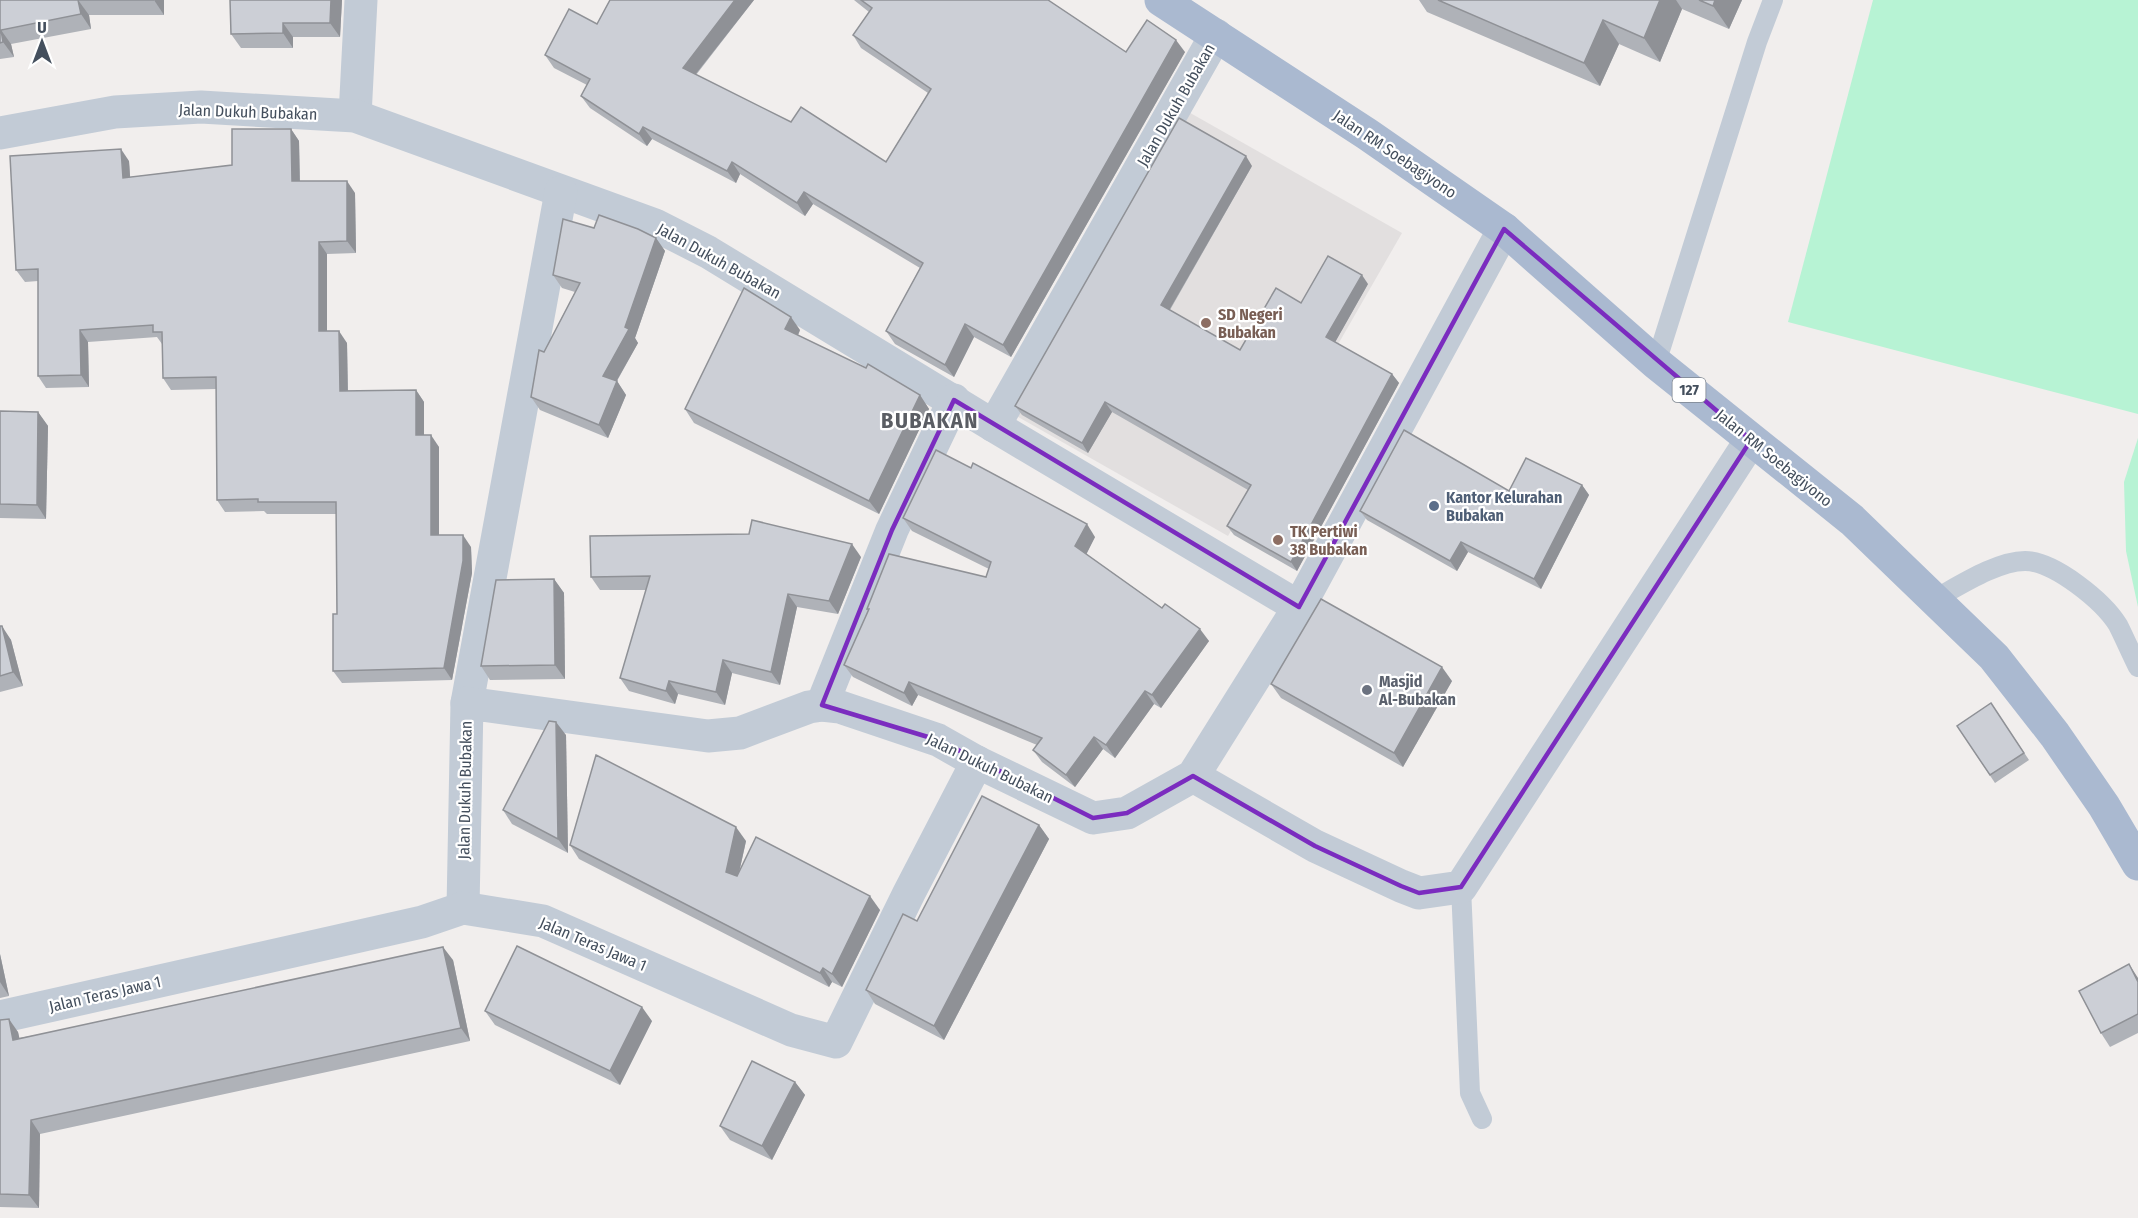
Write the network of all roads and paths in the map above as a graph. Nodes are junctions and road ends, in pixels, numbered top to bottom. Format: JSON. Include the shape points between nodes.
{"nodes":[{"id":1,"x":361,"y":0,"type":"edge"},
{"id":2,"x":1161,"y":0,"type":"edge"},
{"id":3,"x":1773,"y":0,"type":"edge"},
{"id":4,"x":1216,"y":35,"type":"junction"},
{"id":5,"x":355,"y":116,"type":"junction"},
{"id":6,"x":0,"y":133,"type":"edge"},
{"id":7,"x":561,"y":192,"type":"junction"},
{"id":8,"x":1504,"y":229,"type":"junction"},
{"id":9,"x":1656,"y":363,"type":"junction"},
{"id":10,"x":954,"y":400,"type":"junction"},
{"id":11,"x":994,"y":426,"type":"junction"},
{"id":12,"x":1751,"y":440,"type":"junction"},
{"id":13,"x":1935,"y":599,"type":"junction"},
{"id":14,"x":1299,"y":607,"type":"junction"},
{"id":15,"x":2138,"y":667,"type":"edge"},
{"id":16,"x":466,"y":703,"type":"junction"},
{"id":17,"x":822,"y":705,"type":"junction"},
{"id":18,"x":977,"y":762,"type":"junction"},
{"id":19,"x":1193,"y":776,"type":"junction"},
{"id":20,"x":2138,"y":864,"type":"edge"},
{"id":21,"x":1461,"y":887,"type":"junction"},
{"id":22,"x":464,"y":908,"type":"junction"},
{"id":23,"x":0,"y":1017,"type":"edge"},
{"id":24,"x":1482,"y":1119,"type":"dead end"}],
"edges":[{"from":1,"to":5,"type":"street"},
{"from":2,"to":4,"type":"main road","name":"Jalan RM Soebagiyono","number":"127"},
{"from":3,"to":9,"type":"lane"},
{"from":4,"to":8,"type":"main road","name":"Jalan RM Soebagiyono","number":"127"},
{"from":4,"to":11,"type":"street","name":"Jalan Dukuh Bubakan"},
{"from":5,"to":6,"type":"street","name":"Jalan Dukuh Bubakan","via":[[201,107],[114,112]]},
{"from":5,"to":7,"type":"street","name":"Jalan Dukuh Bubakan"},
{"from":7,"to":10,"type":"street","name":"Jalan Dukuh Bubakan","via":[[655,225],[708,252]]},
{"from":7,"to":16,"type":"street"},
{"from":8,"to":9,"type":"main road","name":"Jalan RM Soebagiyono","number":"127"},
{"from":8,"to":14,"type":"street","name":"Jalan Dukuh Bubakan"},
{"from":9,"to":12,"type":"main road","name":"Jalan RM Soebagiyono","number":"127"},
{"from":10,"to":11,"type":"street","name":"Jalan Dukuh Bubakan"},
{"from":10,"to":17,"type":"street","via":[[891,530]]},
{"from":11,"to":14,"type":"street","name":"Jalan Dukuh Bubakan"},
{"from":12,"to":13,"type":"main road","name":"Jalan RM Soebagiyono","number":"127","via":[[1852,520]]},
{"from":12,"to":21,"type":"street"},
{"from":13,"to":15,"type":"lane","via":[[1994,568],[2025,561],[2055,569],[2085,589],[2117,624]]},
{"from":13,"to":20,"type":"main road","name":"Jalan RM Soebagiyono","number":"127","via":[[1994,657],[2055,735]]},
{"from":14,"to":19,"type":"street","name":"Jalan Dukuh Bubakan"},
{"from":16,"to":17,"type":"street","name":"Jalan Dukuh Bubakan","via":[[708,736],[740,733]]},
{"from":16,"to":22,"type":"street","name":"Jalan Dukuh Bubakan"},
{"from":17,"to":18,"type":"street","name":"Jalan Dukuh Bubakan","via":[[840,707],[938,740]]},
{"from":18,"to":19,"type":"street","name":"Jalan Dukuh Bubakan","via":[[1093,818],[1127,813]]},
{"from":18,"to":22,"type":"street","name":"Jalan Teras Jawa 1","via":[[836,1042],[792,1029],[543,921]]},
{"from":19,"to":21,"type":"street","via":[[1315,846],[1401,886],[1419,893]]},
{"from":21,"to":24,"type":"lane","via":[[1470,1093]]},
{"from":22,"to":23,"type":"street","name":"Jalan Teras Jawa 1","via":[[422,922]]}]}
